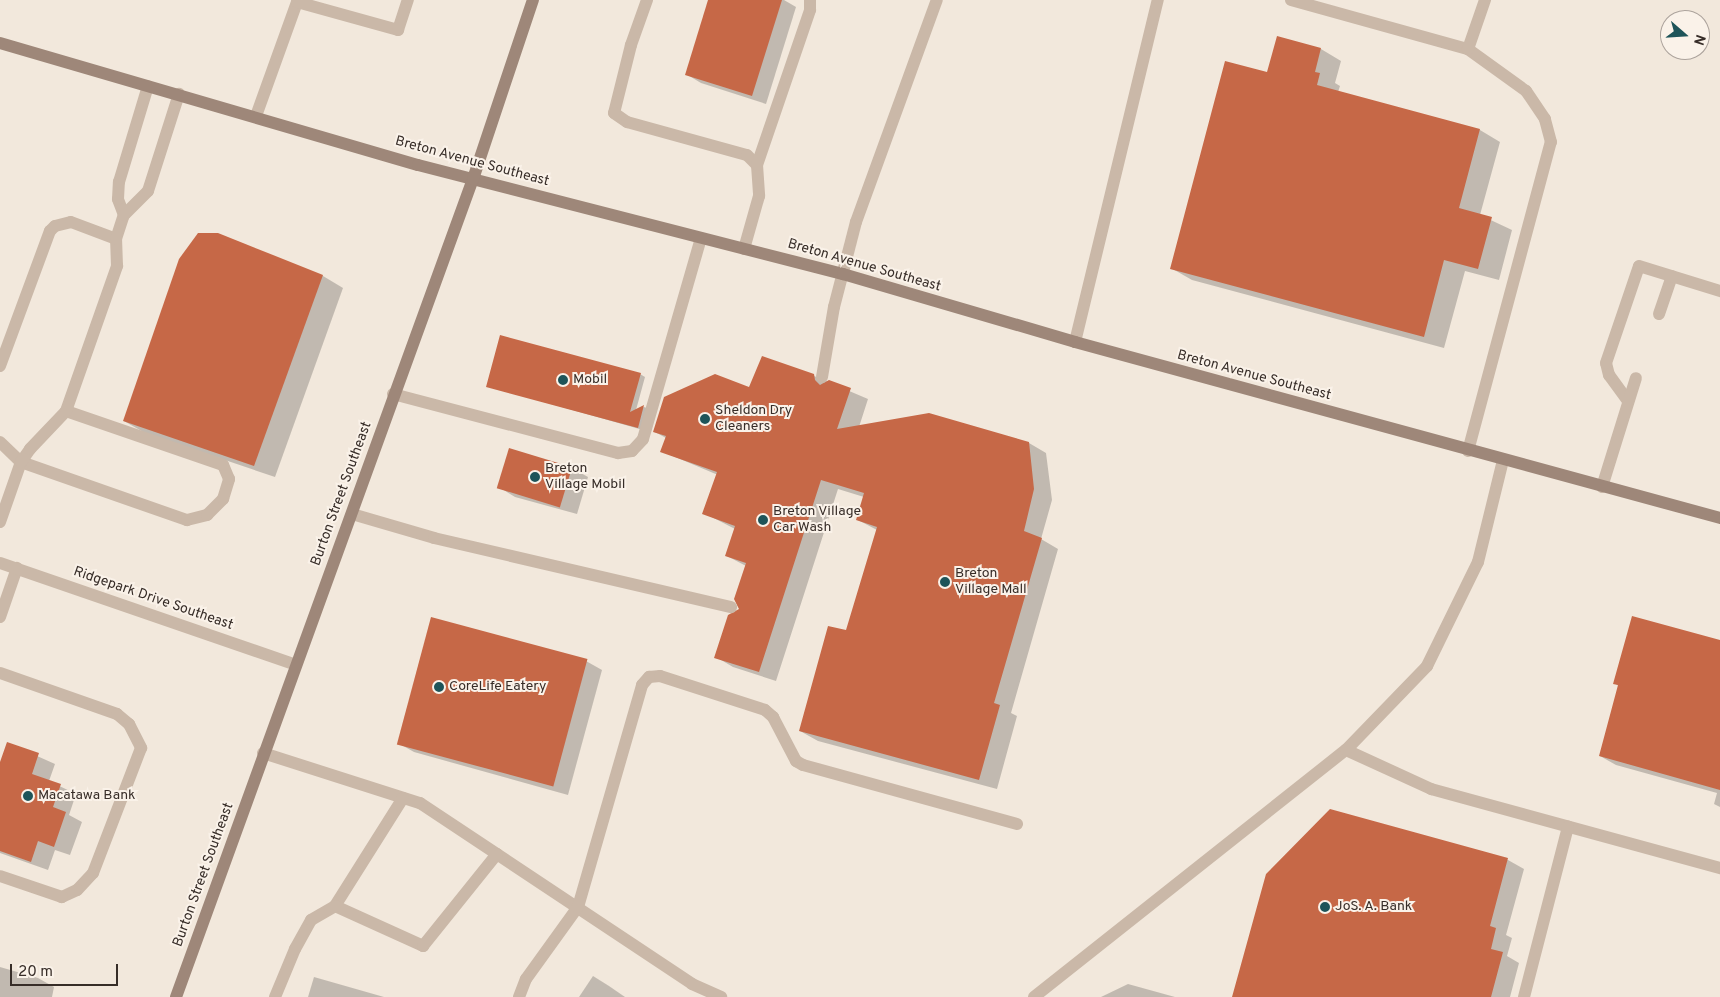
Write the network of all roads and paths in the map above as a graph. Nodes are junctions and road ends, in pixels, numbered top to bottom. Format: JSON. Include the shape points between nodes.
{"nodes":[{"id":1,"x":408,"y":0,"type":"edge"},
{"id":2,"x":533,"y":0,"type":"edge"},
{"id":3,"x":647,"y":0,"type":"edge"},
{"id":4,"x":810,"y":0,"type":"edge"},
{"id":5,"x":937,"y":0,"type":"edge"},
{"id":6,"x":1158,"y":0,"type":"edge"},
{"id":7,"x":1291,"y":0,"type":"edge"},
{"id":8,"x":1485,"y":0,"type":"edge"},
{"id":9,"x":0,"y":43,"type":"edge"},
{"id":10,"x":1468,"y":49,"type":"junction"},
{"id":11,"x":148,"y":86,"type":"junction"},
{"id":12,"x":180,"y":94,"type":"junction"},
{"id":13,"x":256,"y":116,"type":"junction"},
{"id":14,"x":757,"y":165,"type":"junction"},
{"id":15,"x":473,"y":178,"type":"junction"},
{"id":16,"x":124,"y":216,"type":"junction"},
{"id":17,"x":701,"y":238,"type":"junction"},
{"id":18,"x":116,"y":239,"type":"junction"},
{"id":19,"x":744,"y":249,"type":"junction"},
{"id":20,"x":843,"y":274,"type":"junction"},
{"id":21,"x":1672,"y":276,"type":"junction"},
{"id":22,"x":1720,"y":291,"type":"edge"},
{"id":23,"x":1659,"y":314,"type":"dead end"},
{"id":24,"x":1075,"y":342,"type":"junction"},
{"id":25,"x":0,"y":366,"type":"edge"},
{"id":26,"x":822,"y":377,"type":"dead end"},
{"id":27,"x":1636,"y":378,"type":"dead end"},
{"id":28,"x":393,"y":394,"type":"junction"},
{"id":29,"x":1628,"y":401,"type":"junction"},
{"id":30,"x":66,"y":411,"type":"junction"},
{"id":31,"x":0,"y":442,"type":"edge"},
{"id":32,"x":1468,"y":451,"type":"junction"},
{"id":33,"x":1503,"y":460,"type":"junction"},
{"id":34,"x":22,"y":462,"type":"junction"},
{"id":35,"x":1602,"y":486,"type":"junction"},
{"id":36,"x":352,"y":514,"type":"junction"},
{"id":37,"x":1720,"y":518,"type":"edge"},
{"id":38,"x":0,"y":522,"type":"edge"},
{"id":39,"x":0,"y":563,"type":"edge"},
{"id":40,"x":17,"y":568,"type":"junction"},
{"id":41,"x":731,"y":607,"type":"dead end"},
{"id":42,"x":0,"y":617,"type":"edge"},
{"id":43,"x":296,"y":665,"type":"junction"},
{"id":44,"x":0,"y":673,"type":"edge"},
{"id":45,"x":1346,"y":750,"type":"junction"},
{"id":46,"x":263,"y":753,"type":"junction"},
{"id":47,"x":403,"y":798,"type":"junction"},
{"id":48,"x":1017,"y":824,"type":"dead end"},
{"id":49,"x":1568,"y":827,"type":"junction"},
{"id":50,"x":497,"y":854,"type":"junction"},
{"id":51,"x":1720,"y":868,"type":"edge"},
{"id":52,"x":0,"y":876,"type":"edge"},
{"id":53,"x":335,"y":906,"type":"junction"},
{"id":54,"x":578,"y":908,"type":"junction"},
{"id":55,"x":176,"y":997,"type":"edge"},
{"id":56,"x":276,"y":997,"type":"edge"},
{"id":57,"x":519,"y":997,"type":"edge"},
{"id":58,"x":721,"y":997,"type":"edge"},
{"id":59,"x":1034,"y":997,"type":"edge"},
{"id":60,"x":1524,"y":997,"type":"edge"}],
"edges":[{"from":1,"to":13,"type":"street","via":[[398,30],[297,2]]},
{"from":2,"to":15,"type":"main road","name":"Burton Street Southeast"},
{"from":3,"to":14,"type":"street","via":[[628,54],[614,113],[627,122],[747,155]]},
{"from":4,"to":14,"type":"street","via":[[810,10]]},
{"from":5,"to":20,"type":"street","via":[[856,222]]},
{"from":6,"to":24,"type":"street"},
{"from":7,"to":10,"type":"street"},
{"from":8,"to":10,"type":"street"},
{"from":9,"to":11,"type":"main road","name":"Breton Avenue Southeast"},
{"from":10,"to":32,"type":"street","via":[[1526,91],[1545,119],[1551,142]]},
{"from":11,"to":12,"type":"main road","name":"Breton Avenue Southeast"},
{"from":11,"to":16,"type":"street","via":[[119,182],[118,199]]},
{"from":12,"to":13,"type":"main road","name":"Breton Avenue Southeast"},
{"from":12,"to":16,"type":"street","via":[[148,191]]},
{"from":13,"to":15,"type":"main road","name":"Breton Avenue Southeast"},
{"from":14,"to":19,"type":"street","via":[[759,196]]},
{"from":15,"to":17,"type":"main road","name":"Breton Avenue Southeast"},
{"from":15,"to":28,"type":"main road","name":"Burton Street Southeast"},
{"from":16,"to":18,"type":"street"},
{"from":17,"to":19,"type":"main road","name":"Breton Avenue Southeast"},
{"from":17,"to":28,"type":"street","via":[[643,439],[632,451],[618,453]]},
{"from":18,"to":25,"type":"street","via":[[70,222],[55,226]]},
{"from":18,"to":30,"type":"street","via":[[117,266]]},
{"from":19,"to":20,"type":"main road","name":"Breton Avenue Southeast"},
{"from":20,"to":24,"type":"main road","name":"Breton Avenue Southeast"},
{"from":20,"to":26,"type":"street"},
{"from":21,"to":22,"type":"street"},
{"from":21,"to":23,"type":"street"},
{"from":21,"to":29,"type":"street","via":[[1639,266],[1606,363],[1609,375]]},
{"from":24,"to":32,"type":"main road","name":"Breton Avenue Southeast"},
{"from":27,"to":29,"type":"street"},
{"from":28,"to":36,"type":"main road","name":"Burton Street Southeast"},
{"from":29,"to":35,"type":"street"},
{"from":30,"to":34,"type":"street","via":[[30,448]]},
{"from":30,"to":34,"type":"street","via":[[223,465],[229,479],[223,499],[207,515],[187,520]]},
{"from":31,"to":34,"type":"street"},
{"from":32,"to":33,"type":"main road","name":"Breton Avenue Southeast"},
{"from":33,"to":35,"type":"main road","name":"Breton Avenue Southeast"},
{"from":33,"to":45,"type":"street","via":[[1478,562],[1427,666]]},
{"from":34,"to":38,"type":"street"},
{"from":35,"to":37,"type":"main road","name":"Breton Avenue Southeast"},
{"from":36,"to":41,"type":"street","via":[[434,538]]},
{"from":36,"to":43,"type":"main road","name":"Burton Street Southeast"},
{"from":39,"to":40,"type":"street","name":"Ridgepark Drive Southeast"},
{"from":40,"to":42,"type":"street"},
{"from":40,"to":43,"type":"street","name":"Ridgepark Drive Southeast"},
{"from":43,"to":46,"type":"main road","name":"Burton Street Southeast"},
{"from":44,"to":52,"type":"street","via":[[117,714],[130,724],[141,748],[93,873],[77,890],[62,897]]},
{"from":45,"to":49,"type":"street","via":[[1431,789]]},
{"from":45,"to":59,"type":"street"},
{"from":46,"to":47,"type":"street"},
{"from":46,"to":55,"type":"main road","name":"Burton Street Southeast"},
{"from":47,"to":50,"type":"street","via":[[420,803]]},
{"from":47,"to":53,"type":"street"},
{"from":48,"to":54,"type":"street","via":[[803,765],[796,761],[773,716],[765,710],[660,676],[648,677],[642,685]]},
{"from":49,"to":51,"type":"street"},
{"from":49,"to":60,"type":"street"},
{"from":50,"to":53,"type":"street","via":[[423,946]]},
{"from":50,"to":54,"type":"street"},
{"from":53,"to":56,"type":"street","via":[[311,920],[295,949]]},
{"from":54,"to":57,"type":"street","via":[[526,979]]},
{"from":54,"to":58,"type":"street","via":[[692,984]]}]}
